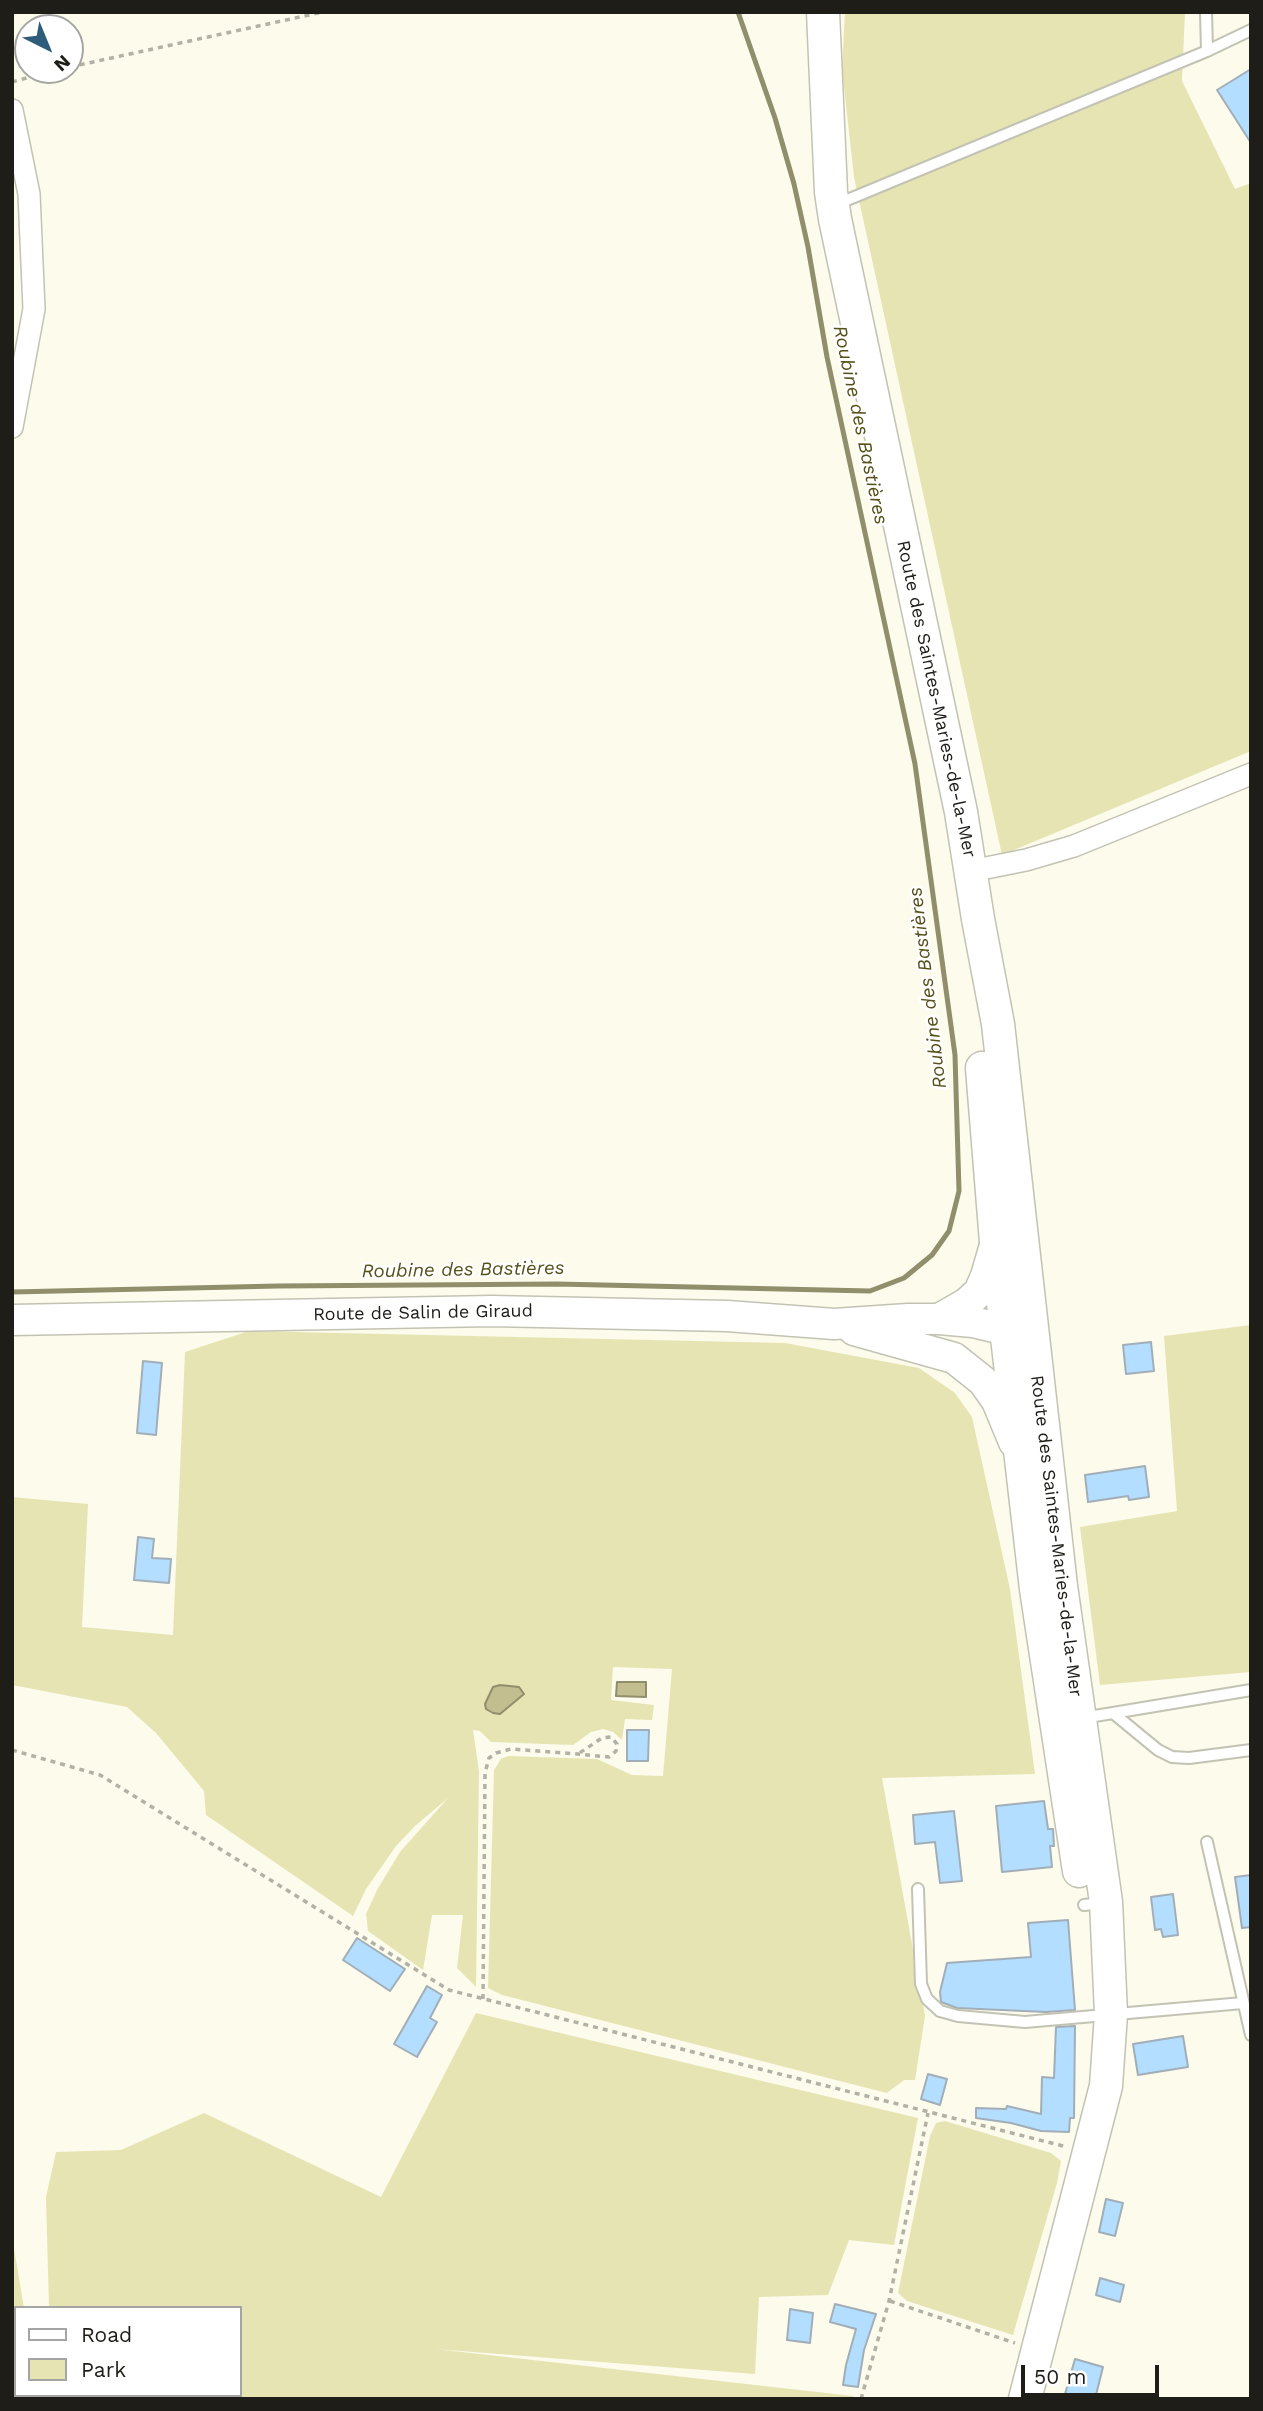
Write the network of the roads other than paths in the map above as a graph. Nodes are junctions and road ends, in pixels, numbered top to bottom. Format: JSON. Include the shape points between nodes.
{"nodes":[{"id":1,"x":804,"y":12,"type":"edge"},
{"id":2,"x":823,"y":12,"type":"edge"},
{"id":3,"x":1206,"y":12,"type":"edge"},
{"id":4,"x":1251,"y":30,"type":"edge"},
{"id":5,"x":1207,"y":51,"type":"junction"},
{"id":6,"x":12,"y":110,"type":"edge"},
{"id":7,"x":832,"y":199,"type":"junction"},
{"id":8,"x":12,"y":426,"type":"edge"},
{"id":9,"x":1251,"y":774,"type":"edge"},
{"id":10,"x":971,"y":872,"type":"junction"},
{"id":11,"x":978,"y":919,"type":"junction"},
{"id":12,"x":996,"y":1242,"type":"junction"},
{"id":13,"x":939,"y":1319,"type":"junction"},
{"id":14,"x":12,"y":1320,"type":"edge"},
{"id":15,"x":834,"y":1324,"type":"junction"},
{"id":16,"x":1015,"y":1341,"type":"junction"},
{"id":17,"x":954,"y":1358,"type":"junction"},
{"id":18,"x":1032,"y":1455,"type":"junction"},
{"id":19,"x":1251,"y":1690,"type":"edge"},
{"id":20,"x":1113,"y":1713,"type":"junction"},
{"id":21,"x":1067,"y":1720,"type":"junction"},
{"id":22,"x":1251,"y":1750,"type":"edge"},
{"id":23,"x":1207,"y":1842,"type":"dead end"},
{"id":24,"x":918,"y":1889,"type":"dead end"},
{"id":25,"x":1243,"y":2003,"type":"junction"},
{"id":26,"x":1101,"y":2015,"type":"junction"},
{"id":27,"x":1251,"y":2035,"type":"edge"},
{"id":28,"x":1025,"y":2399,"type":"edge"}],
"edges":[{"from":1,"to":7,"type":"main road","name":"Route des Saintes-Maries-de-la-Mer","via":[[814,127]]},
{"from":2,"to":7,"type":"main road","name":"Route des Saintes-Maries-de-la-Mer"},
{"from":3,"to":5,"type":"lane"},
{"from":4,"to":5,"type":"lane"},
{"from":5,"to":7,"type":"lane"},
{"from":6,"to":8,"type":"street","via":[[29,194],[34,309]]},
{"from":7,"to":10,"type":"main road","name":"Route des Saintes-Maries-de-la-Mer"},
{"from":9,"to":10,"type":"street","via":[[1073,846]]},
{"from":10,"to":11,"type":"main road","name":"Route des Saintes-Maries-de-la-Mer"},
{"from":11,"to":12,"type":"main road","name":"Route des Saintes-Maries-de-la-Mer","via":[[979,1027]]},
{"from":11,"to":16,"type":"main road","name":"Route des Saintes-Maries-de-la-Mer","via":[[998,1024]]},
{"from":12,"to":13,"type":"main road","via":[[979,1292]]},
{"from":12,"to":16,"type":"main road","name":"Route des Saintes-Maries-de-la-Mer"},
{"from":13,"to":15,"type":"main road","name":"Route de Salin de Giraud"},
{"from":13,"to":16,"type":"main road","name":"Route de Salin de Giraud","via":[[972,1322]]},
{"from":14,"to":15,"type":"main road","name":"Route de Salin de Giraud","via":[[492,1311],[727,1316]]},
{"from":15,"to":17,"type":"main road","name":"Route de Salin de Giraud"},
{"from":16,"to":17,"type":"main road","name":"Route de Salin de Giraud","via":[[982,1359]]},
{"from":16,"to":18,"type":"main road","name":"Route des Saintes-Maries-de-la-Mer"},
{"from":17,"to":18,"type":"main road","name":"Route de Salin de Giraud","via":[[983,1381]]},
{"from":18,"to":21,"type":"main road","name":"Route des Saintes-Maries-de-la-Mer"},
{"from":19,"to":20,"type":"lane"},
{"from":20,"to":21,"type":"lane"},
{"from":20,"to":22,"type":"lane","via":[[1172,1757]]},
{"from":21,"to":26,"type":"main road","name":"Route des Saintes-Maries-de-la-Mer","via":[[1095,1904]]},
{"from":23,"to":25,"type":"lane"},
{"from":24,"to":26,"type":"lane","via":[[921,1984],[927,1999],[940,2011],[1025,2022]]},
{"from":25,"to":26,"type":"lane"},
{"from":25,"to":27,"type":"lane"},
{"from":26,"to":28,"type":"main road","name":"Route des Saintes-Maries-de-la-Mer","via":[[1088,2152]]}]}
